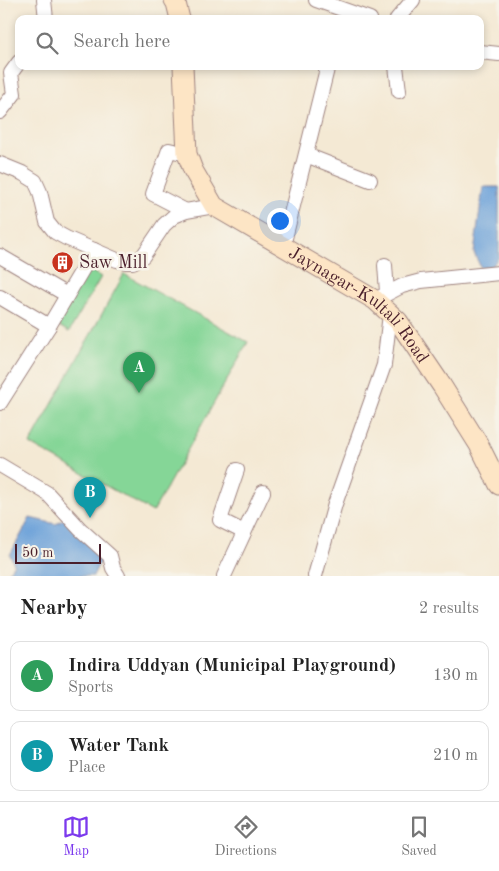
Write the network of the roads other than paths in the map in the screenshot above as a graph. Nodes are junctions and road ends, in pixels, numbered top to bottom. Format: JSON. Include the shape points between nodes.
{"nodes":[{"id":1,"x":44,"y":0,"type":"edge"},
{"id":2,"x":316,"y":0,"type":"edge"},
{"id":3,"x":413,"y":0,"type":"edge"},
{"id":4,"x":46,"y":15,"type":"edge"},
{"id":5,"x":359,"y":15,"type":"edge"},
{"id":6,"x":400,"y":15,"type":"edge"},
{"id":7,"x":484,"y":52,"type":"edge"},
{"id":8,"x":499,"y":54,"type":"edge"},
{"id":9,"x":15,"y":68,"type":"edge"},
{"id":10,"x":183,"y":70,"type":"edge"},
{"id":11,"x":327,"y":70,"type":"edge"},
{"id":12,"x":399,"y":70,"type":"edge"},
{"id":13,"x":399,"y":91,"type":"dead end"},
{"id":14,"x":0,"y":112,"type":"edge"},
{"id":15,"x":187,"y":154,"type":"junction"},
{"id":16,"x":306,"y":155,"type":"junction"},
{"id":17,"x":0,"y":164,"type":"edge"},
{"id":18,"x":370,"y":180,"type":"dead end"},
{"id":19,"x":214,"y":206,"type":"junction"},
{"id":20,"x":186,"y":211,"type":"junction"},
{"id":21,"x":283,"y":246,"type":"junction"},
{"id":22,"x":94,"y":250,"type":"junction"},
{"id":23,"x":0,"y":256,"type":"edge"},
{"id":24,"x":385,"y":265,"type":"dead end"},
{"id":25,"x":499,"y":273,"type":"edge"},
{"id":26,"x":68,"y":295,"type":"junction"},
{"id":27,"x":381,"y":296,"type":"junction"},
{"id":28,"x":0,"y":297,"type":"edge"},
{"id":29,"x":390,"y":314,"type":"junction"},
{"id":30,"x":49,"y":326,"type":"junction"},
{"id":31,"x":0,"y":402,"type":"edge"},
{"id":32,"x":0,"y":465,"type":"edge"},
{"id":33,"x":237,"y":470,"type":"dead end"},
{"id":34,"x":499,"y":485,"type":"edge"},
{"id":35,"x":262,"y":492,"type":"dead end"},
{"id":36,"x":244,"y":532,"type":"junction"},
{"id":37,"x":113,"y":573,"type":"edge"},
{"id":38,"x":224,"y":576,"type":"edge"},
{"id":39,"x":315,"y":576,"type":"edge"}],
"edges":[{"from":1,"to":4,"type":"street"},
{"from":2,"to":5,"type":"street"},
{"from":3,"to":6,"type":"street"},
{"from":7,"to":8,"type":"street"},
{"from":9,"to":14,"type":"street","via":[[11,73],[14,94]]},
{"from":10,"to":15,"type":"main road","name":"Jaynagar-Kultali Road"},
{"from":11,"to":16,"type":"street"},
{"from":12,"to":13,"type":"street"},
{"from":15,"to":19,"type":"main road","name":"Jaynagar-Kultali Road","via":[[192,170]]},
{"from":15,"to":20,"type":"street","via":[[169,150],[153,194]]},
{"from":16,"to":18,"type":"street"},
{"from":16,"to":21,"type":"street"},
{"from":17,"to":22,"type":"street","via":[[35,181],[47,222],[55,232]]},
{"from":19,"to":20,"type":"street"},
{"from":19,"to":21,"type":"main road","name":"Jaynagar-Kultali Road"},
{"from":20,"to":22,"type":"street","via":[[164,225],[143,256],[133,262],[117,260]]},
{"from":21,"to":27,"type":"main road","name":"Jaynagar-Kultali Road"},
{"from":22,"to":26,"type":"street"},
{"from":23,"to":26,"type":"street"},
{"from":24,"to":27,"type":"street"},
{"from":25,"to":27,"type":"street","via":[[421,281]]},
{"from":26,"to":30,"type":"street"},
{"from":27,"to":29,"type":"main road","name":"Jaynagar-Kultali Road"},
{"from":28,"to":30,"type":"street"},
{"from":29,"to":34,"type":"main road","name":"Jaynagar-Kultali Road","via":[[442,386],[479,445]]},
{"from":29,"to":39,"type":"street","via":[[384,365],[335,504]]},
{"from":30,"to":31,"type":"street"},
{"from":32,"to":37,"type":"street","via":[[47,493],[110,556]]},
{"from":33,"to":36,"type":"street","via":[[220,520]]},
{"from":35,"to":36,"type":"street"},
{"from":36,"to":38,"type":"street"}]}
